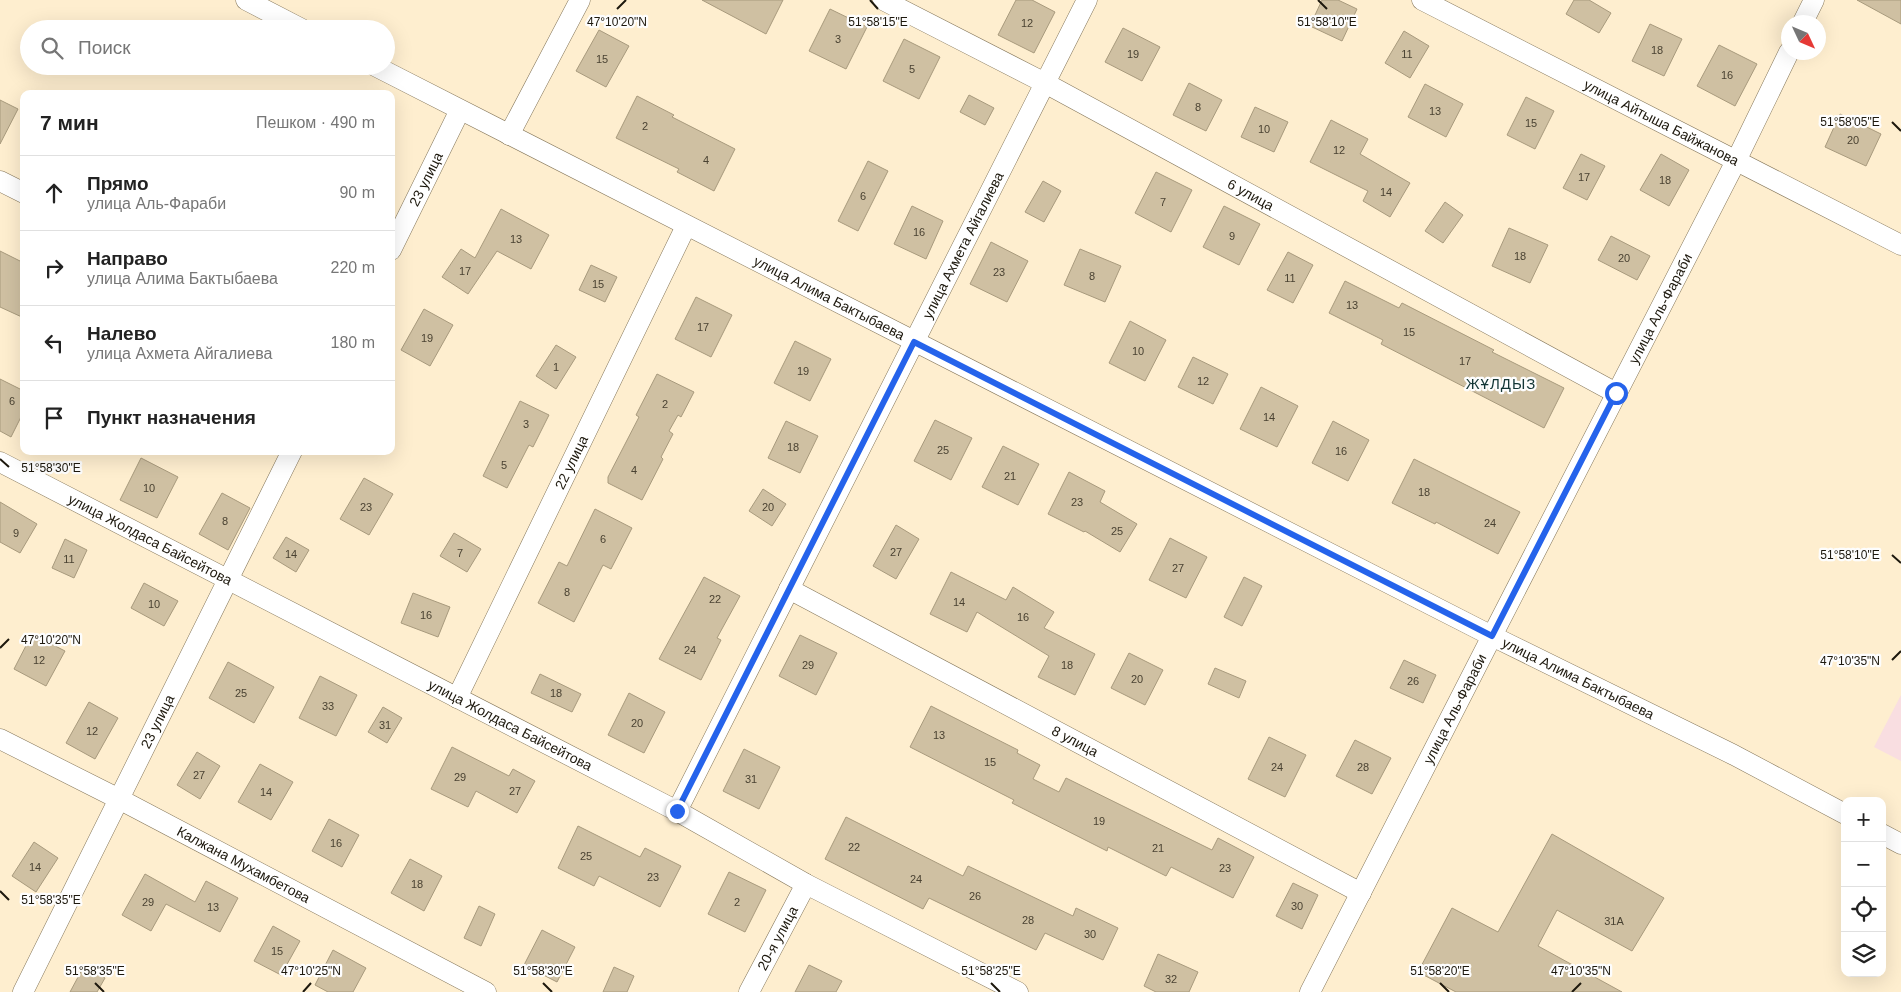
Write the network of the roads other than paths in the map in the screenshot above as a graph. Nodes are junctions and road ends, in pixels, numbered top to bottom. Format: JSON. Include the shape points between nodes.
{"nodes":[{"id":1,"x":246,"y":0,"type":"edge"},
{"id":2,"x":580,"y":0,"type":"edge"},
{"id":3,"x":883,"y":0,"type":"edge"},
{"id":4,"x":1087,"y":0,"type":"edge"},
{"id":5,"x":1422,"y":0,"type":"edge"},
{"id":6,"x":1814,"y":0,"type":"edge"},
{"id":7,"x":1806,"y":15,"type":"edge"},
{"id":8,"x":285,"y":20,"type":"edge"},
{"id":9,"x":1784,"y":60,"type":"edge"},
{"id":10,"x":392,"y":75,"type":"edge"},
{"id":11,"x":1045,"y":83,"type":"junction"},
{"id":12,"x":460,"y":110,"type":"junction"},
{"id":13,"x":509,"y":135,"type":"junction"},
{"id":14,"x":1736,"y":161,"type":"junction"},
{"id":15,"x":0,"y":181,"type":"edge"},
{"id":16,"x":20,"y":191,"type":"edge"},
{"id":17,"x":686,"y":226,"type":"junction"},
{"id":18,"x":395,"y":242,"type":"edge"},
{"id":19,"x":1901,"y":244,"type":"edge"},
{"id":20,"x":914,"y":342,"type":"junction"},
{"id":21,"x":1616,"y":393,"type":"junction"},
{"id":22,"x":290,"y":455,"type":"edge"},
{"id":23,"x":0,"y":462,"type":"edge"},
{"id":24,"x":228,"y":580,"type":"junction"},
{"id":25,"x":789,"y":589,"type":"junction"},
{"id":26,"x":1492,"y":636,"type":"junction"},
{"id":27,"x":457,"y":698,"type":"junction"},
{"id":28,"x":0,"y":740,"type":"edge"},
{"id":29,"x":119,"y":800,"type":"junction"},
{"id":30,"x":677,"y":811,"type":"junction"},
{"id":31,"x":1841,"y":812,"type":"edge"},
{"id":32,"x":1886,"y":836,"type":"edge"},
{"id":33,"x":1901,"y":844,"type":"edge"},
{"id":34,"x":806,"y":884,"type":"junction"},
{"id":35,"x":1361,"y":893,"type":"junction"},
{"id":36,"x":23,"y":992,"type":"edge"},
{"id":37,"x":486,"y":992,"type":"edge"},
{"id":38,"x":750,"y":992,"type":"edge"},
{"id":39,"x":1018,"y":992,"type":"edge"},
{"id":40,"x":1310,"y":992,"type":"edge"}],
"edges":[{"from":1,"to":8,"type":"street"},
{"from":2,"to":13,"type":"street"},
{"from":3,"to":11,"type":"street","name":"6 улица"},
{"from":4,"to":11,"type":"street","name":"улица Ахмета Айгалиева"},
{"from":5,"to":14,"type":"street","name":"улица Айтыша Байжанова"},
{"from":6,"to":7,"type":"street"},
{"from":9,"to":14,"type":"street","name":"улица Аль-Фараби"},
{"from":10,"to":12,"type":"street","name":"улица Алима Бактыбаева"},
{"from":11,"to":20,"type":"street","name":"улица Ахмета Айгалиева"},
{"from":11,"to":21,"type":"street","name":"6 улица"},
{"from":12,"to":13,"type":"street","name":"улица Алима Бактыбаева"},
{"from":12,"to":18,"type":"street","name":"23 улица"},
{"from":13,"to":17,"type":"street","name":"улица Алима Бактыбаева"},
{"from":14,"to":19,"type":"street","name":"улица Айтыша Байжанова"},
{"from":14,"to":21,"type":"street","name":"улица Аль-Фараби"},
{"from":15,"to":16,"type":"street"},
{"from":17,"to":20,"type":"street","name":"улица Алима Бактыбаева"},
{"from":17,"to":27,"type":"street","name":"22 улица"},
{"from":20,"to":25,"type":"street","name":"улица Ахмета Айгалиева"},
{"from":20,"to":26,"type":"street","name":"улица Алима Бактыбаева"},
{"from":21,"to":26,"type":"street","name":"улица Аль-Фараби"},
{"from":22,"to":24,"type":"street","name":"23 улица"},
{"from":23,"to":24,"type":"street","name":"улица Жолдаса Байсейтова"},
{"from":24,"to":27,"type":"street","name":"улица Жолдаса Байсейтова"},
{"from":24,"to":29,"type":"street","name":"23 улица"},
{"from":25,"to":30,"type":"street","name":"улица Ахмета Айгалиева"},
{"from":25,"to":35,"type":"street","name":"8 улица"},
{"from":26,"to":31,"type":"street","name":"улица Алима Бактыбаева","via":[[1734,755]]},
{"from":26,"to":35,"type":"street","name":"улица Аль-Фараби"},
{"from":27,"to":30,"type":"street","name":"улица Жолдаса Байсейтова"},
{"from":28,"to":29,"type":"street","name":"Калжана Мухамбетова"},
{"from":29,"to":36,"type":"street","name":"23 улица"},
{"from":29,"to":37,"type":"street","name":"Калжана Мухамбетова"},
{"from":30,"to":34,"type":"street","name":"улица Жолдаса Байсейтова"},
{"from":32,"to":33,"type":"street"},
{"from":34,"to":38,"type":"street","name":"20-я улица"},
{"from":34,"to":39,"type":"street","name":"улица Жолдаса Байсейтова"},
{"from":35,"to":40,"type":"street","name":"улица Аль-Фараби"}]}
